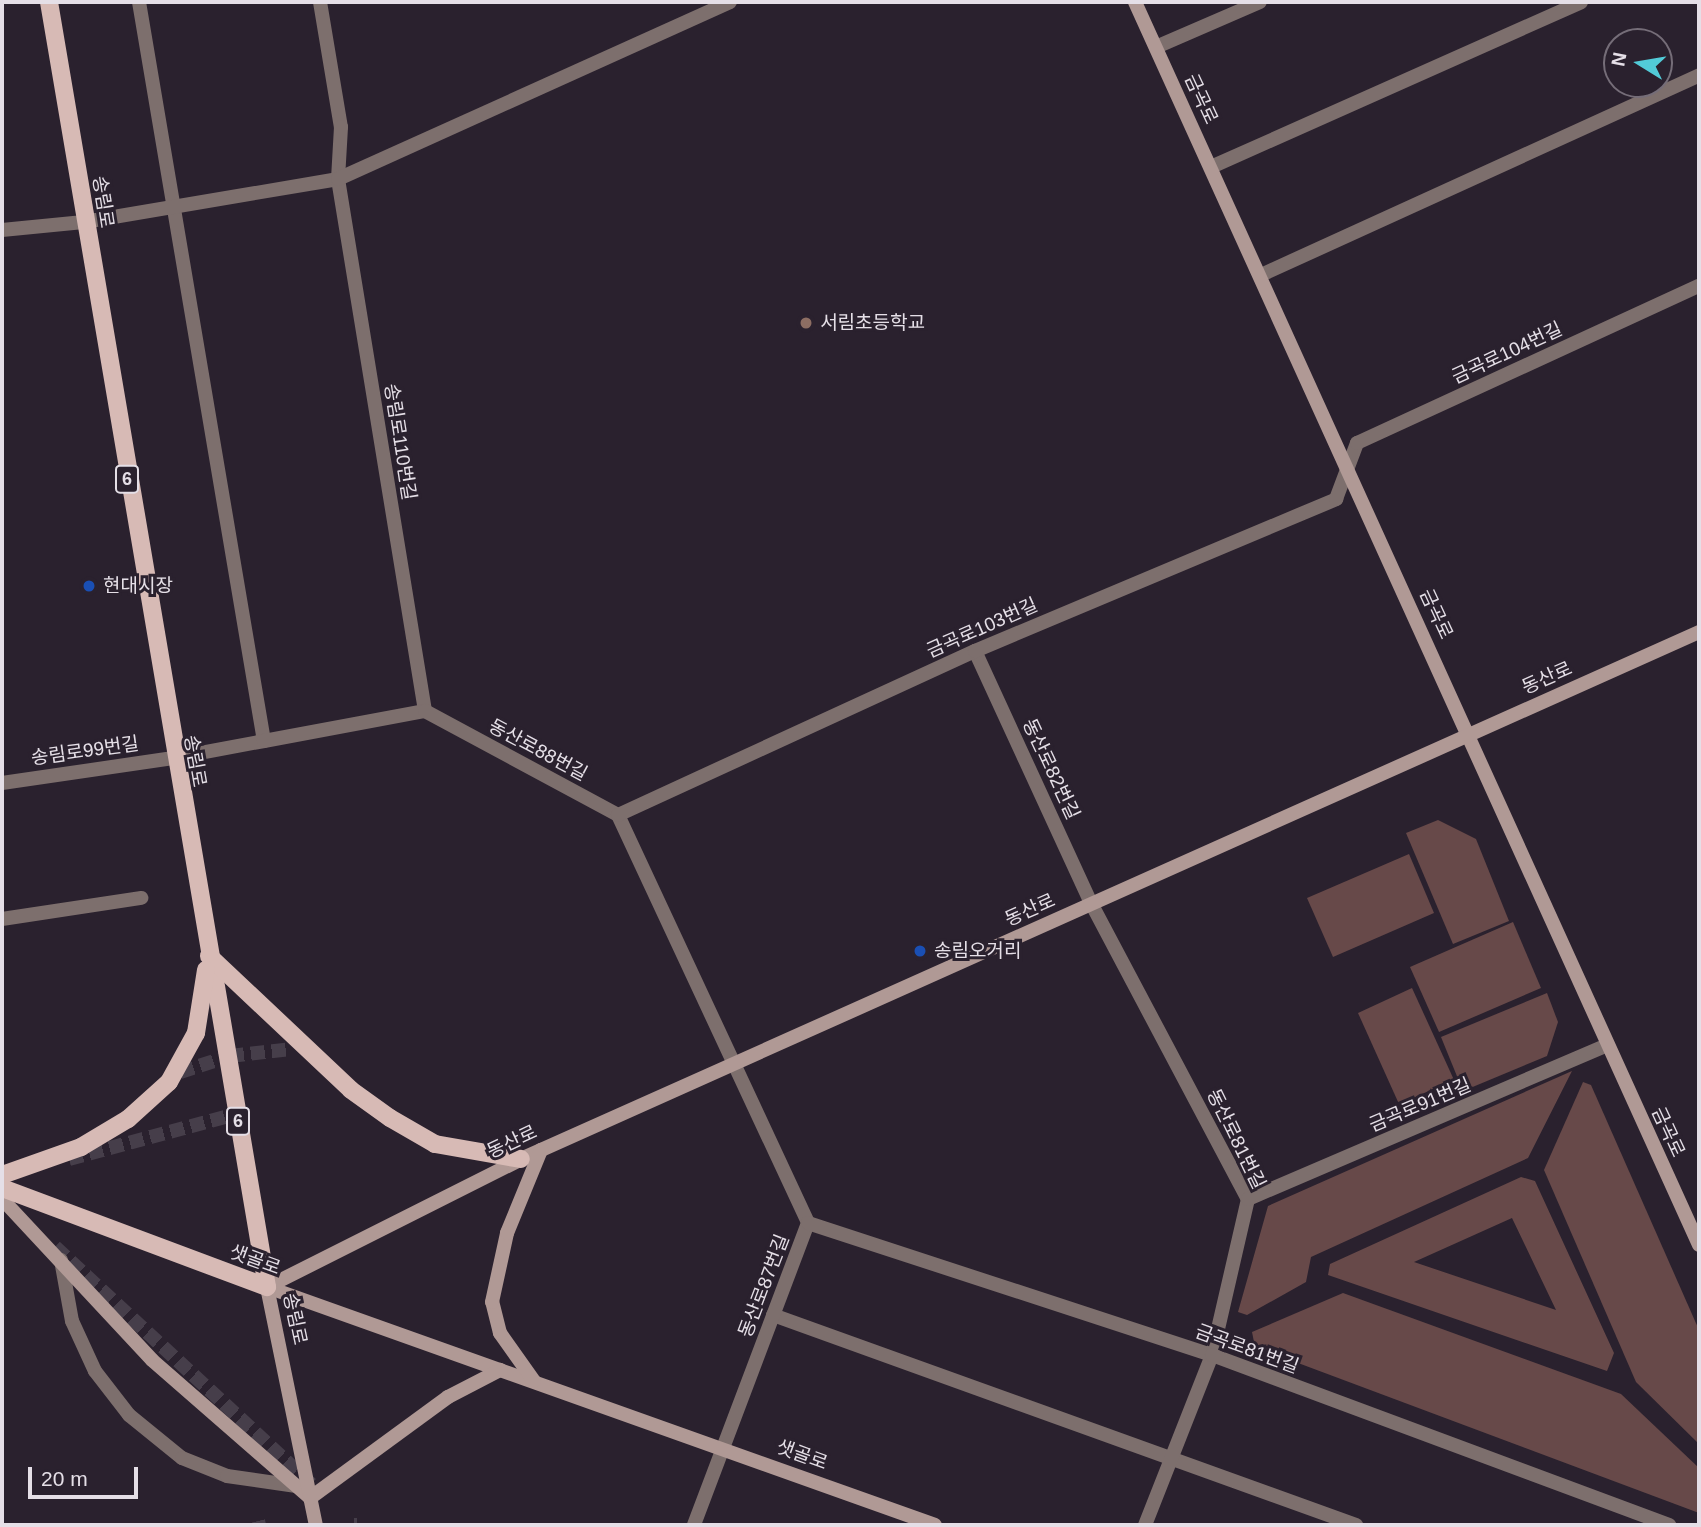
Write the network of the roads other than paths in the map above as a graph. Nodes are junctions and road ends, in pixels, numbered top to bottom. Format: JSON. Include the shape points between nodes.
{"nodes":[{"id":1,"x":48,"y":2,"type":"edge"},
{"id":2,"x":139,"y":2,"type":"edge"},
{"id":3,"x":320,"y":2,"type":"edge"},
{"id":4,"x":730,"y":2,"type":"edge"},
{"id":5,"x":1136,"y":2,"type":"edge"},
{"id":6,"x":1260,"y":2,"type":"edge"},
{"id":7,"x":1581,"y":2,"type":"edge"},
{"id":8,"x":1156,"y":47,"type":"junction"},
{"id":9,"x":1699,"y":75,"type":"edge"},
{"id":10,"x":1211,"y":167,"type":"junction"},
{"id":11,"x":338,"y":179,"type":"junction"},
{"id":12,"x":173,"y":207,"type":"junction"},
{"id":13,"x":84,"y":222,"type":"junction"},
{"id":14,"x":2,"y":230,"type":"edge"},
{"id":15,"x":1261,"y":275,"type":"junction"},
{"id":16,"x":1699,"y":286,"type":"edge"},
{"id":17,"x":1350,"y":470,"type":"junction"},
{"id":18,"x":1699,"y":632,"type":"edge"},
{"id":19,"x":975,"y":651,"type":"junction"},
{"id":20,"x":425,"y":711,"type":"junction"},
{"id":21,"x":1471,"y":733,"type":"junction"},
{"id":22,"x":264,"y":741,"type":"junction"},
{"id":23,"x":173,"y":758,"type":"junction"},
{"id":24,"x":2,"y":783,"type":"edge"},
{"id":25,"x":618,"y":815,"type":"junction"},
{"id":26,"x":141,"y":898,"type":"dead end"},
{"id":27,"x":1091,"y":903,"type":"junction"},
{"id":28,"x":2,"y":919,"type":"edge"},
{"id":29,"x":209,"y":956,"type":"junction"},
{"id":30,"x":1607,"y":1045,"type":"junction"},
{"id":31,"x":730,"y":1065,"type":"junction"},
{"id":32,"x":541,"y":1150,"type":"junction"},
{"id":33,"x":521,"y":1158,"type":"junction"},
{"id":34,"x":2,"y":1175,"type":"edge"},
{"id":35,"x":2,"y":1188,"type":"edge"},
{"id":36,"x":2,"y":1199,"type":"edge"},
{"id":37,"x":1248,"y":1199,"type":"junction"},
{"id":38,"x":808,"y":1223,"type":"junction"},
{"id":39,"x":1699,"y":1245,"type":"edge"},
{"id":40,"x":61,"y":1260,"type":"junction"},
{"id":41,"x":267,"y":1287,"type":"junction"},
{"id":42,"x":773,"y":1315,"type":"junction"},
{"id":43,"x":1212,"y":1355,"type":"junction"},
{"id":44,"x":500,"y":1370,"type":"junction"},
{"id":45,"x":535,"y":1382,"type":"junction"},
{"id":46,"x":722,"y":1449,"type":"junction"},
{"id":47,"x":1171,"y":1458,"type":"junction"},
{"id":48,"x":296,"y":1486,"type":"junction"},
{"id":49,"x":310,"y":1498,"type":"junction"},
{"id":50,"x":316,"y":1525,"type":"edge"},
{"id":51,"x":694,"y":1525,"type":"edge"},
{"id":52,"x":935,"y":1525,"type":"edge"},
{"id":53,"x":1145,"y":1525,"type":"edge"},
{"id":54,"x":1356,"y":1525,"type":"edge"},
{"id":55,"x":1669,"y":1525,"type":"edge"}],
"edges":[{"from":1,"to":13,"type":"main road","name":"송림로","number":"6"},
{"from":2,"to":12,"type":"street"},
{"from":3,"to":11,"type":"street","name":"송림로110번길","via":[[341,127]]},
{"from":4,"to":11,"type":"street"},
{"from":5,"to":8,"type":"street","name":"금곡로"},
{"from":6,"to":8,"type":"street"},
{"from":7,"to":10,"type":"street"},
{"from":8,"to":10,"type":"street","name":"금곡로"},
{"from":9,"to":15,"type":"street"},
{"from":10,"to":15,"type":"street","name":"금곡로"},
{"from":11,"to":12,"type":"street"},
{"from":11,"to":20,"type":"street","name":"송림로110번길"},
{"from":12,"to":13,"type":"street"},
{"from":12,"to":22,"type":"street"},
{"from":13,"to":14,"type":"street"},
{"from":13,"to":23,"type":"main road","name":"송림로","number":"6"},
{"from":15,"to":17,"type":"street","name":"금곡로"},
{"from":16,"to":17,"type":"street","name":"금곡로104번길","via":[[1357,443]]},
{"from":17,"to":19,"type":"street","name":"금곡로103번길","via":[[1336,499]]},
{"from":17,"to":21,"type":"street","name":"금곡로"},
{"from":18,"to":21,"type":"street","name":"동산로"},
{"from":19,"to":25,"type":"street","name":"금곡로103번길"},
{"from":19,"to":27,"type":"street","name":"동산로82번길"},
{"from":20,"to":22,"type":"street"},
{"from":20,"to":25,"type":"street","name":"동산로88번길"},
{"from":21,"to":27,"type":"street","name":"동산로"},
{"from":21,"to":30,"type":"street","name":"금곡로"},
{"from":22,"to":23,"type":"street"},
{"from":23,"to":24,"type":"street","name":"송림로99번길"},
{"from":23,"to":29,"type":"main road","name":"송림로","number":"6"},
{"from":25,"to":31,"type":"street"},
{"from":26,"to":28,"type":"street"},
{"from":27,"to":31,"type":"street","name":"동산로"},
{"from":27,"to":37,"type":"street","name":"동산로81번길"},
{"from":29,"to":33,"type":"main road","via":[[351,1090],[390,1118],[435,1144]]},
{"from":29,"to":34,"type":"main road","via":[[196,1033],[169,1082],[128,1119],[81,1147]]},
{"from":29,"to":41,"type":"main road","name":"송림로","number":"6"},
{"from":30,"to":37,"type":"street","name":"금곡로91번길"},
{"from":30,"to":39,"type":"street","name":"금곡로"},
{"from":31,"to":32,"type":"street","name":"동산로"},
{"from":31,"to":38,"type":"street","name":"동산로87번길"},
{"from":32,"to":33,"type":"street","name":"동산로"},
{"from":32,"to":45,"type":"street","via":[[503,1245],[492,1302],[500,1333]]},
{"from":33,"to":41,"type":"street","name":"동산로"},
{"from":35,"to":41,"type":"main road","name":"샛골로"},
{"from":36,"to":40,"type":"street"},
{"from":37,"to":43,"type":"street","name":"동산로81번길"},
{"from":38,"to":42,"type":"street","name":"동산로87번길"},
{"from":38,"to":43,"type":"street","name":"금곡로81번길"},
{"from":40,"to":48,"type":"street","via":[[152,1360]]},
{"from":40,"to":48,"type":"street","via":[[72,1321],[95,1371],[129,1415],[182,1458],[226,1476]]},
{"from":41,"to":44,"type":"street","name":"샛골로"},
{"from":41,"to":49,"type":"street","name":"송림로"},
{"from":42,"to":46,"type":"street","name":"동산로87번길"},
{"from":42,"to":47,"type":"street"},
{"from":43,"to":47,"type":"street","name":"동산로81번길"},
{"from":43,"to":55,"type":"street","name":"금곡로81번길"},
{"from":44,"to":45,"type":"street","name":"샛골로"},
{"from":44,"to":49,"type":"street","via":[[448,1397]]},
{"from":45,"to":46,"type":"street","name":"샛골로"},
{"from":46,"to":51,"type":"street","name":"동산로87번길"},
{"from":46,"to":52,"type":"street","name":"샛골로"},
{"from":47,"to":53,"type":"street","name":"동산로81번길"},
{"from":47,"to":54,"type":"street"},
{"from":48,"to":49,"type":"street"},
{"from":49,"to":50,"type":"street","name":"송림로"}]}
